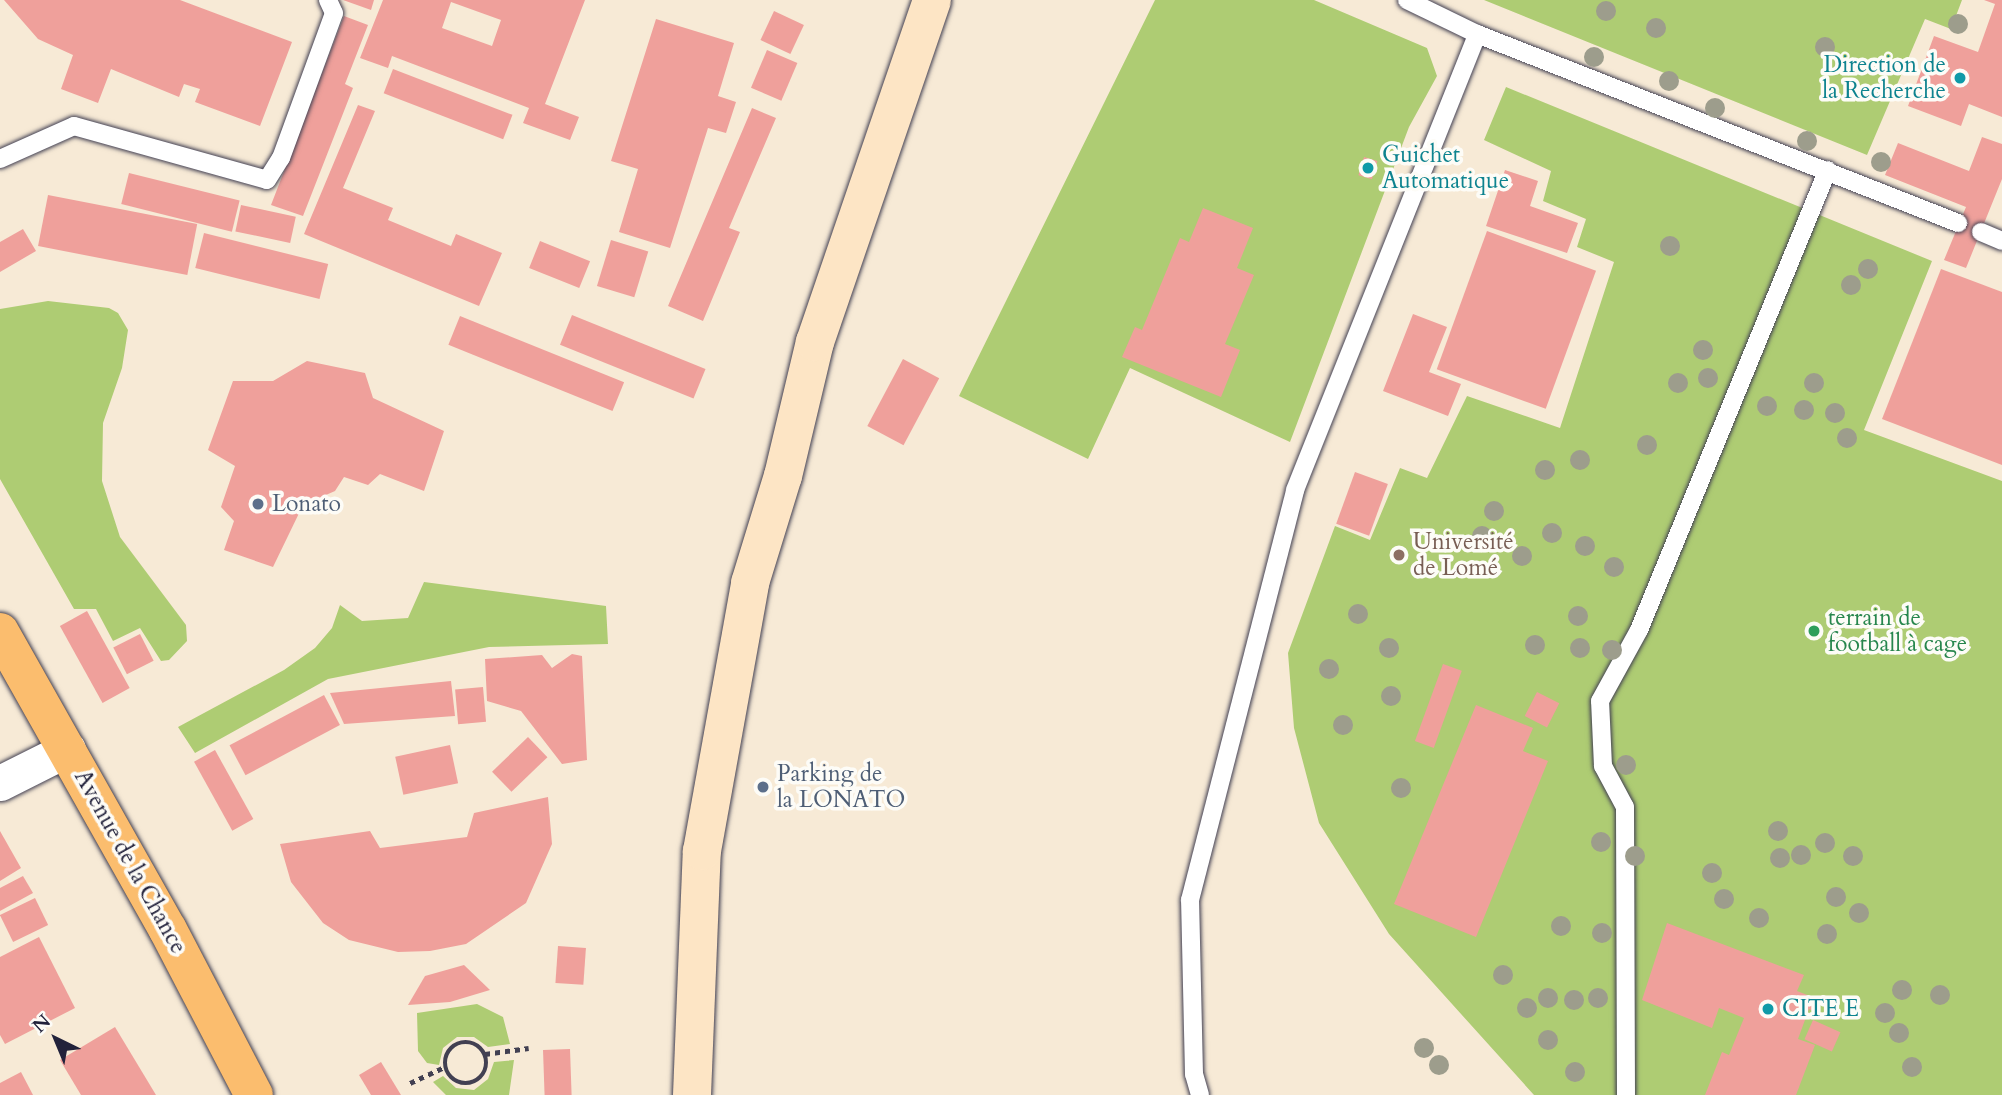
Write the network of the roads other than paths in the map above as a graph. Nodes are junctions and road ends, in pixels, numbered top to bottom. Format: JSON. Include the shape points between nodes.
{"nodes":[{"id":1,"x":328,"y":0,"type":"edge"},
{"id":2,"x":1407,"y":0,"type":"edge"},
{"id":3,"x":925,"y":2,"type":"edge"},
{"id":4,"x":1476,"y":34,"type":"junction"},
{"id":5,"x":0,"y":159,"type":"edge"},
{"id":6,"x":1828,"y":170,"type":"junction"},
{"id":7,"x":1958,"y":223,"type":"dead end"},
{"id":8,"x":1981,"y":232,"type":"dead end"},
{"id":9,"x":2002,"y":241,"type":"edge"},
{"id":10,"x":0,"y":632,"type":"edge"},
{"id":11,"x":68,"y":749,"type":"junction"},
{"id":12,"x":0,"y":783,"type":"edge"},
{"id":13,"x":254,"y":1095,"type":"edge"},
{"id":14,"x":692,"y":1095,"type":"edge"},
{"id":15,"x":1200,"y":1095,"type":"edge"},
{"id":16,"x":1626,"y":1095,"type":"edge"}],
"edges":[{"from":1,"to":5,"type":"lane","via":[[334,13],[281,158],[267,180],[74,126]]},
{"from":2,"to":4,"type":"lane"},
{"from":3,"to":14,"type":"street","via":[[815,342],[783,476],[750,583],[702,851]]},
{"from":4,"to":6,"type":"lane"},
{"from":4,"to":15,"type":"lane","via":[[1295,490],[1190,900],[1194,1074]]},
{"from":6,"to":7,"type":"lane"},
{"from":6,"to":16,"type":"lane","via":[[1639,630],[1600,701],[1603,765],[1625,807]]},
{"from":8,"to":9,"type":"lane"},
{"from":10,"to":11,"type":"main road","name":"Avenue de la Chance"},
{"from":11,"to":12,"type":"street"},
{"from":11,"to":13,"type":"main road","name":"Avenue de la Chance"}]}
